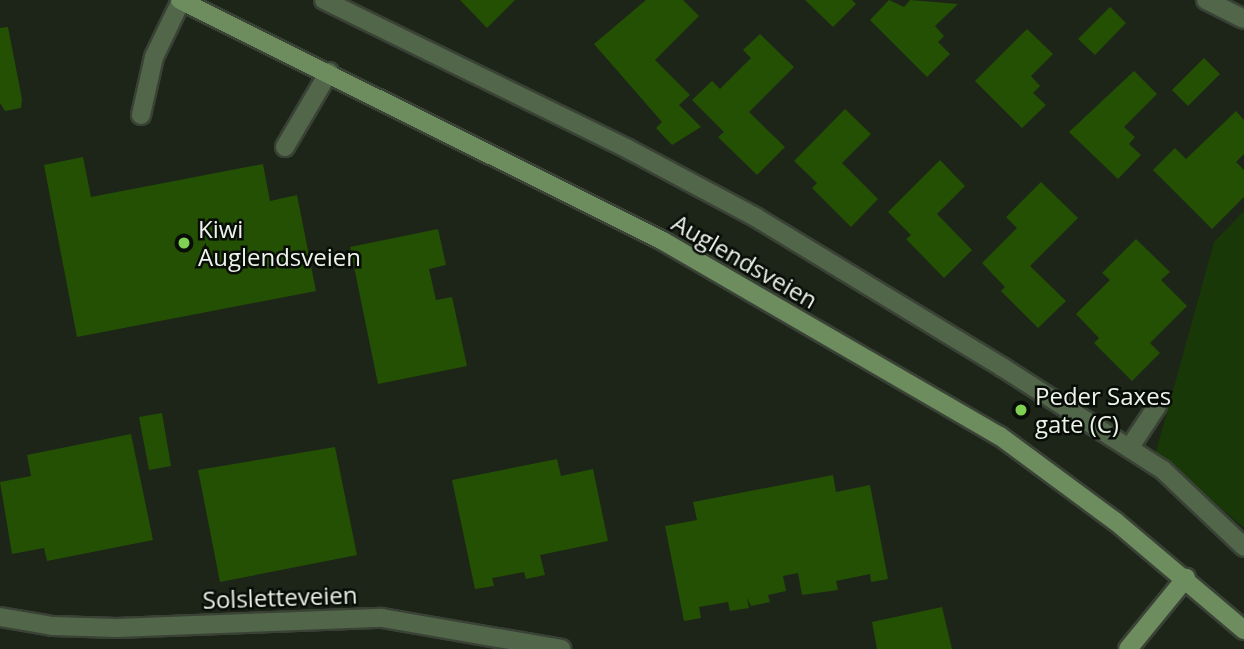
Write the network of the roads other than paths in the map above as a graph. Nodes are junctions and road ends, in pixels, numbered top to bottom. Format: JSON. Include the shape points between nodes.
{"nodes":[{"id":1,"x":181,"y":0,"type":"edge"},
{"id":2,"x":324,"y":0,"type":"edge"},
{"id":3,"x":1206,"y":0,"type":"edge"},
{"id":4,"x":1244,"y":19,"type":"edge"},
{"id":5,"x":329,"y":72,"type":"junction"},
{"id":6,"x":141,"y":115,"type":"dead end"},
{"id":7,"x":285,"y":147,"type":"dead end"},
{"id":8,"x":1157,"y":406,"type":"dead end"},
{"id":9,"x":1130,"y":447,"type":"junction"},
{"id":10,"x":1244,"y":547,"type":"edge"},
{"id":11,"x":1186,"y":578,"type":"junction"},
{"id":12,"x":0,"y":617,"type":"edge"},
{"id":13,"x":1244,"y":630,"type":"edge"},
{"id":14,"x":561,"y":649,"type":"edge"},
{"id":15,"x":1128,"y":649,"type":"edge"}],
"edges":[{"from":1,"to":5,"type":"main road","name":"Auglendsveien"},
{"from":1,"to":6,"type":"street","via":[[154,58]]},
{"from":2,"to":9,"type":"street","name":"Auglendsveien","via":[[663,167],[768,225]]},
{"from":3,"to":4,"type":"street"},
{"from":5,"to":7,"type":"street"},
{"from":5,"to":11,"type":"main road","name":"Auglendsveien","via":[[663,241],[989,430]]},
{"from":8,"to":9,"type":"street"},
{"from":9,"to":10,"type":"street","name":"Auglendsveien","via":[[1163,470]]},
{"from":11,"to":13,"type":"main road","name":"Auglendsveien"},
{"from":11,"to":15,"type":"main road"},
{"from":12,"to":14,"type":"street","name":"Solsletteveien","via":[[53,626],[117,628],[382,618]]}]}
